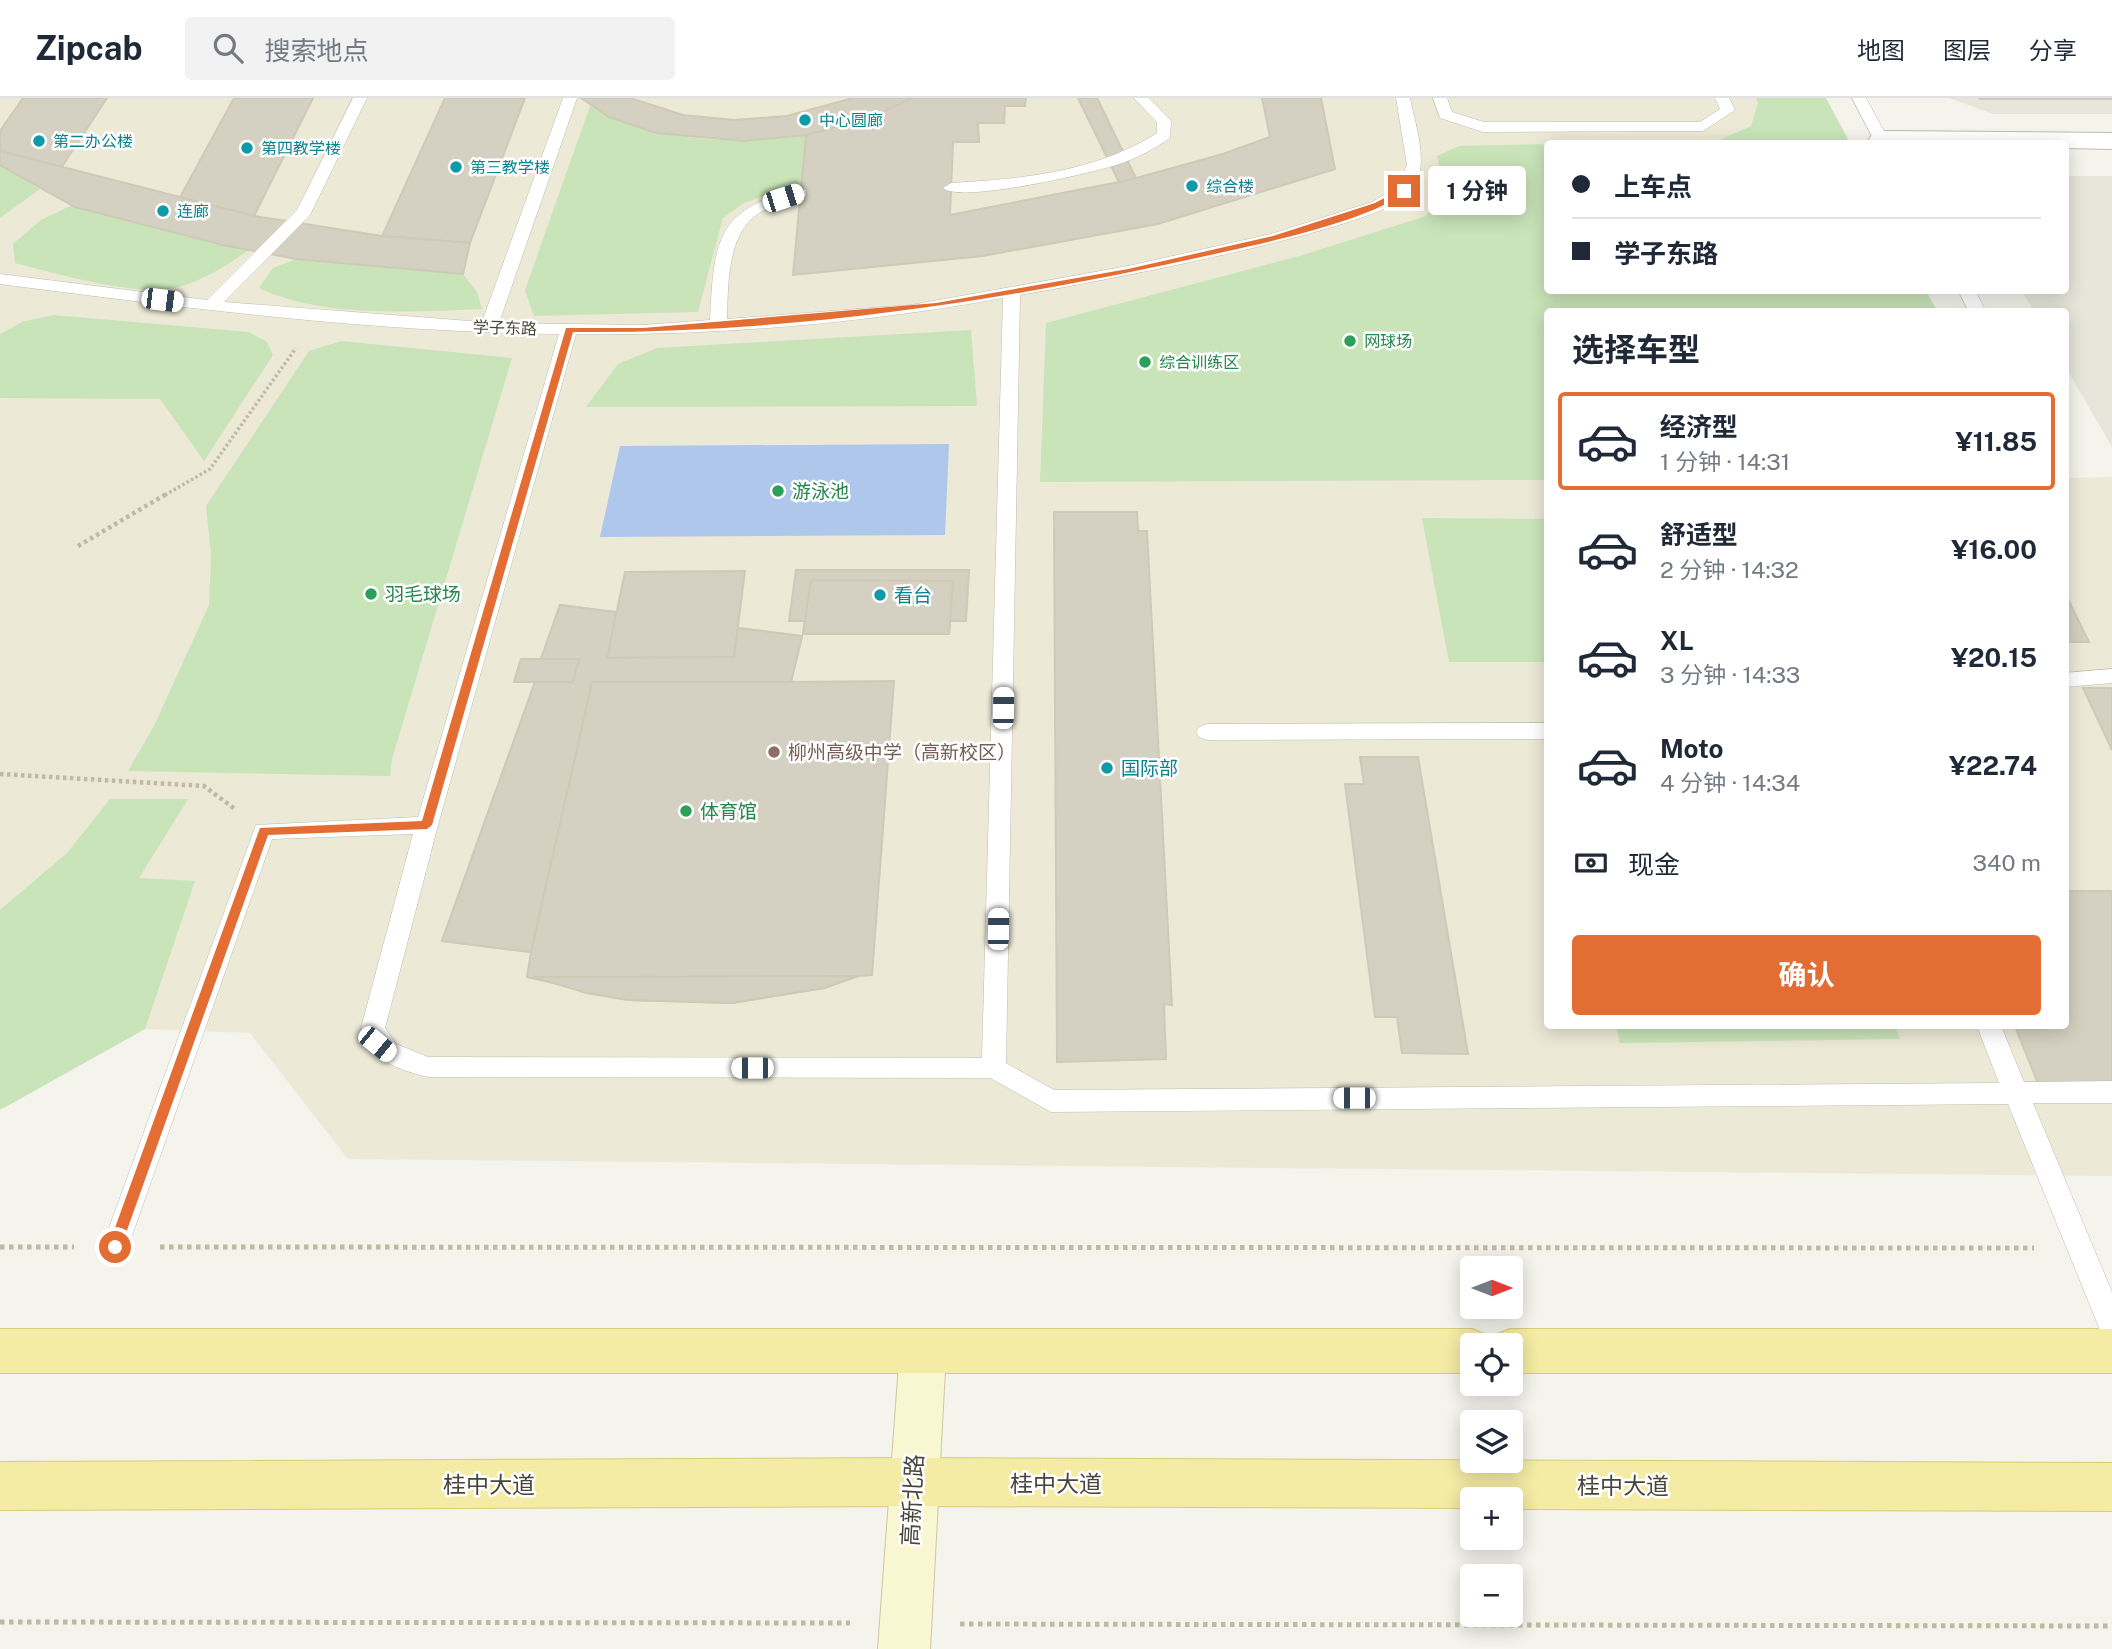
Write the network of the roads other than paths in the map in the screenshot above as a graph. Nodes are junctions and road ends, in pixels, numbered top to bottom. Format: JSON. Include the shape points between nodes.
{"nodes":[{"id":1,"x":360,"y":98,"type":"edge"},
{"id":2,"x":570,"y":98,"type":"edge"},
{"id":3,"x":1141,"y":98,"type":"edge"},
{"id":4,"x":1404,"y":98,"type":"edge"},
{"id":5,"x":1440,"y":98,"type":"edge"},
{"id":6,"x":1722,"y":98,"type":"edge"},
{"id":7,"x":1858,"y":98,"type":"edge"},
{"id":8,"x":1429,"y":127,"type":"junction"},
{"id":9,"x":1882,"y":140,"type":"edge"},
{"id":10,"x":2069,"y":141,"type":"edge"},
{"id":11,"x":2112,"y":141,"type":"edge"},
{"id":12,"x":951,"y":188,"type":"dead end"},
{"id":13,"x":800,"y":193,"type":"dead end"},
{"id":14,"x":0,"y":279,"type":"edge"},
{"id":15,"x":1012,"y":293,"type":"junction"},
{"id":16,"x":211,"y":306,"type":"junction"},
{"id":17,"x":718,"y":325,"type":"junction"},
{"id":18,"x":489,"y":328,"type":"junction"},
{"id":19,"x":569,"y":330,"type":"junction"},
{"id":20,"x":2112,"y":676,"type":"edge"},
{"id":21,"x":2069,"y":680,"type":"edge"},
{"id":22,"x":1208,"y":732,"type":"dead end"},
{"id":23,"x":1544,"y":732,"type":"edge"},
{"id":24,"x":427,"y":825,"type":"junction"},
{"id":25,"x":1990,"y":1029,"type":"edge"},
{"id":26,"x":994,"y":1068,"type":"junction"},
{"id":27,"x":2112,"y":1092,"type":"edge"},
{"id":28,"x":2016,"y":1093,"type":"junction"},
{"id":29,"x":115,"y":1247,"type":"road end"},
{"id":30,"x":2112,"y":1325,"type":"edge"},
{"id":31,"x":0,"y":1351,"type":"edge"},
{"id":32,"x":923,"y":1351,"type":"junction"},
{"id":33,"x":1460,"y":1351,"type":"edge"},
{"id":34,"x":1523,"y":1351,"type":"edge"},
{"id":35,"x":2112,"y":1351,"type":"edge"},
{"id":36,"x":913,"y":1482,"type":"junction"},
{"id":37,"x":0,"y":1486,"type":"edge"},
{"id":38,"x":2112,"y":1488,"type":"edge"},
{"id":39,"x":905,"y":1636,"type":"edge"}],
"edges":[{"from":1,"to":16,"type":"lane","via":[[304,212]]},
{"from":2,"to":18,"type":"lane"},
{"from":3,"to":12,"type":"lane","via":[[1164,121],[1165,135],[1146,149],[1022,183]]},
{"from":4,"to":8,"type":"lane"},
{"from":5,"to":8,"type":"lane"},
{"from":6,"to":8,"type":"lane","via":[[1728,110],[1703,126]]},
{"from":7,"to":9,"type":"lane"},
{"from":8,"to":15,"type":"lane","name":"学子东路","via":[[1404,191],[1378,205],[1275,238]]},
{"from":10,"to":11,"type":"street"},
{"from":13,"to":17,"type":"lane","via":[[752,209],[736,223],[725,255]]},
{"from":14,"to":16,"type":"lane","name":"学子东路"},
{"from":15,"to":17,"type":"lane","name":"学子东路","via":[[911,310]]},
{"from":15,"to":26,"type":"lane"},
{"from":16,"to":18,"type":"lane","name":"学子东路"},
{"from":17,"to":19,"type":"lane","name":"学子东路"},
{"from":18,"to":19,"type":"lane","name":"学子东路"},
{"from":19,"to":24,"type":"lane"},
{"from":20,"to":21,"type":"lane"},
{"from":22,"to":23,"type":"lane"},
{"from":24,"to":26,"type":"lane","via":[[373,1028],[377,1044],[396,1059],[428,1067]]},
{"from":24,"to":29,"type":"lane","via":[[264,831]]},
{"from":25,"to":28,"type":"lane"},
{"from":26,"to":28,"type":"lane","via":[[1051,1101]]},
{"from":27,"to":28,"type":"lane"},
{"from":28,"to":30,"type":"lane"},
{"from":31,"to":32,"type":"main road"},
{"from":32,"to":33,"type":"main road"},
{"from":32,"to":36,"type":"street","name":"高新北路"},
{"from":34,"to":35,"type":"main road"},
{"from":36,"to":37,"type":"main road","name":"桂中大道"},
{"from":36,"to":38,"type":"main road","name":"桂中大道"},
{"from":36,"to":39,"type":"street","name":"高新北路"}]}
